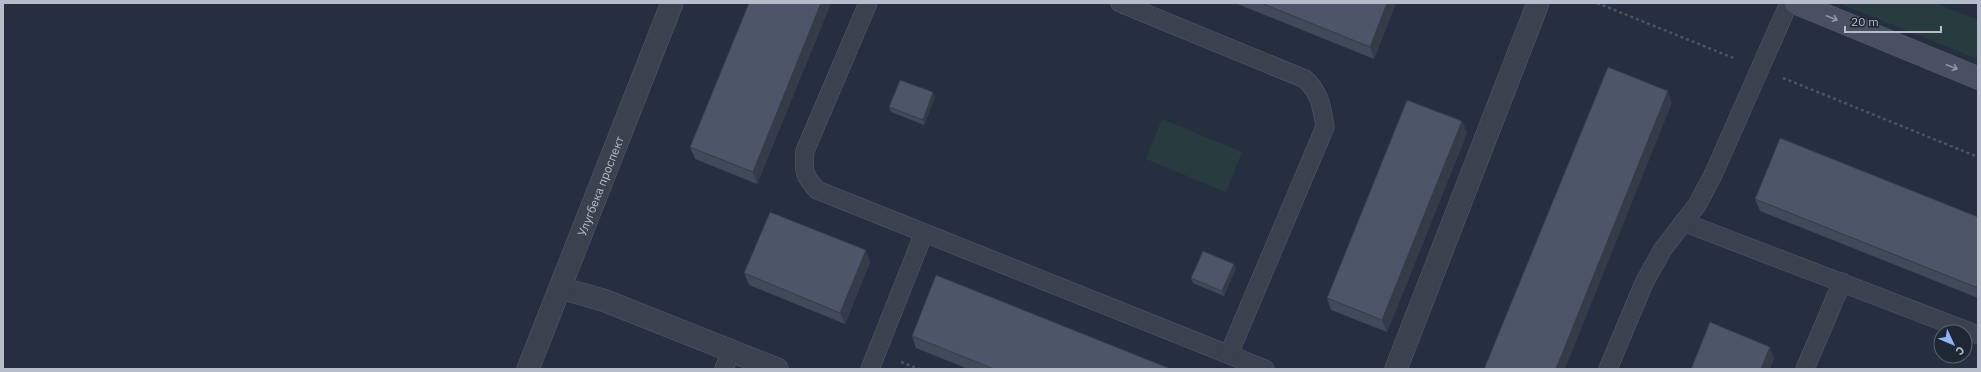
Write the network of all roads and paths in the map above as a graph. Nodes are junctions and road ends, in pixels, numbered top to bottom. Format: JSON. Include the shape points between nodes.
{"nodes":[{"id":1,"x":672,"y":3,"type":"edge"},
{"id":2,"x":868,"y":3,"type":"edge"},
{"id":3,"x":1120,"y":3,"type":"edge"},
{"id":4,"x":1538,"y":3,"type":"edge"},
{"id":5,"x":1597,"y":3,"type":"edge"},
{"id":6,"x":1789,"y":3,"type":"edge"},
{"id":7,"x":1796,"y":3,"type":"edge"},
{"id":8,"x":1760,"y":69,"type":"junction"},
{"id":9,"x":1978,"y":78,"type":"edge"},
{"id":10,"x":1978,"y":157,"type":"edge"},
{"id":11,"x":1683,"y":222,"type":"junction"},
{"id":12,"x":924,"y":233,"type":"junction"},
{"id":13,"x":1842,"y":282,"type":"junction"},
{"id":14,"x":560,"y":288,"type":"junction"},
{"id":15,"x":1978,"y":335,"type":"edge"},
{"id":16,"x":1229,"y":354,"type":"junction"},
{"id":17,"x":728,"y":360,"type":"edge"},
{"id":18,"x":528,"y":369,"type":"edge"},
{"id":19,"x":777,"y":369,"type":"edge"},
{"id":20,"x":870,"y":369,"type":"edge"},
{"id":21,"x":1265,"y":369,"type":"edge"},
{"id":22,"x":1396,"y":369,"type":"edge"},
{"id":23,"x":1608,"y":369,"type":"edge"},
{"id":24,"x":1804,"y":369,"type":"edge"}],
"edges":[{"from":1,"to":14,"type":"street","name":"Улугбека проспект"},
{"from":2,"to":12,"type":"lane","via":[[805,151],[803,167],[817,190]]},
{"from":3,"to":16,"type":"lane","via":[[1305,78],[1314,88],[1322,106],[1325,127]]},
{"from":4,"to":22,"type":"street"},
{"from":5,"to":8,"type":"path"},
{"from":6,"to":8,"type":"lane"},
{"from":7,"to":9,"type":"main road","one_way":true},
{"from":8,"to":10,"type":"path"},
{"from":8,"to":11,"type":"lane","via":[[1713,175],[1697,205]]},
{"from":11,"to":13,"type":"lane"},
{"from":11,"to":23,"type":"lane","via":[[1663,249],[1644,283]]},
{"from":12,"to":16,"type":"lane"},
{"from":12,"to":20,"type":"lane"},
{"from":13,"to":15,"type":"lane"},
{"from":13,"to":24,"type":"lane"},
{"from":14,"to":17,"type":"street","via":[[603,300]]},
{"from":14,"to":18,"type":"street","name":"Улугбека проспект"},
{"from":16,"to":21,"type":"lane"},
{"from":17,"to":19,"type":"street"}]}
